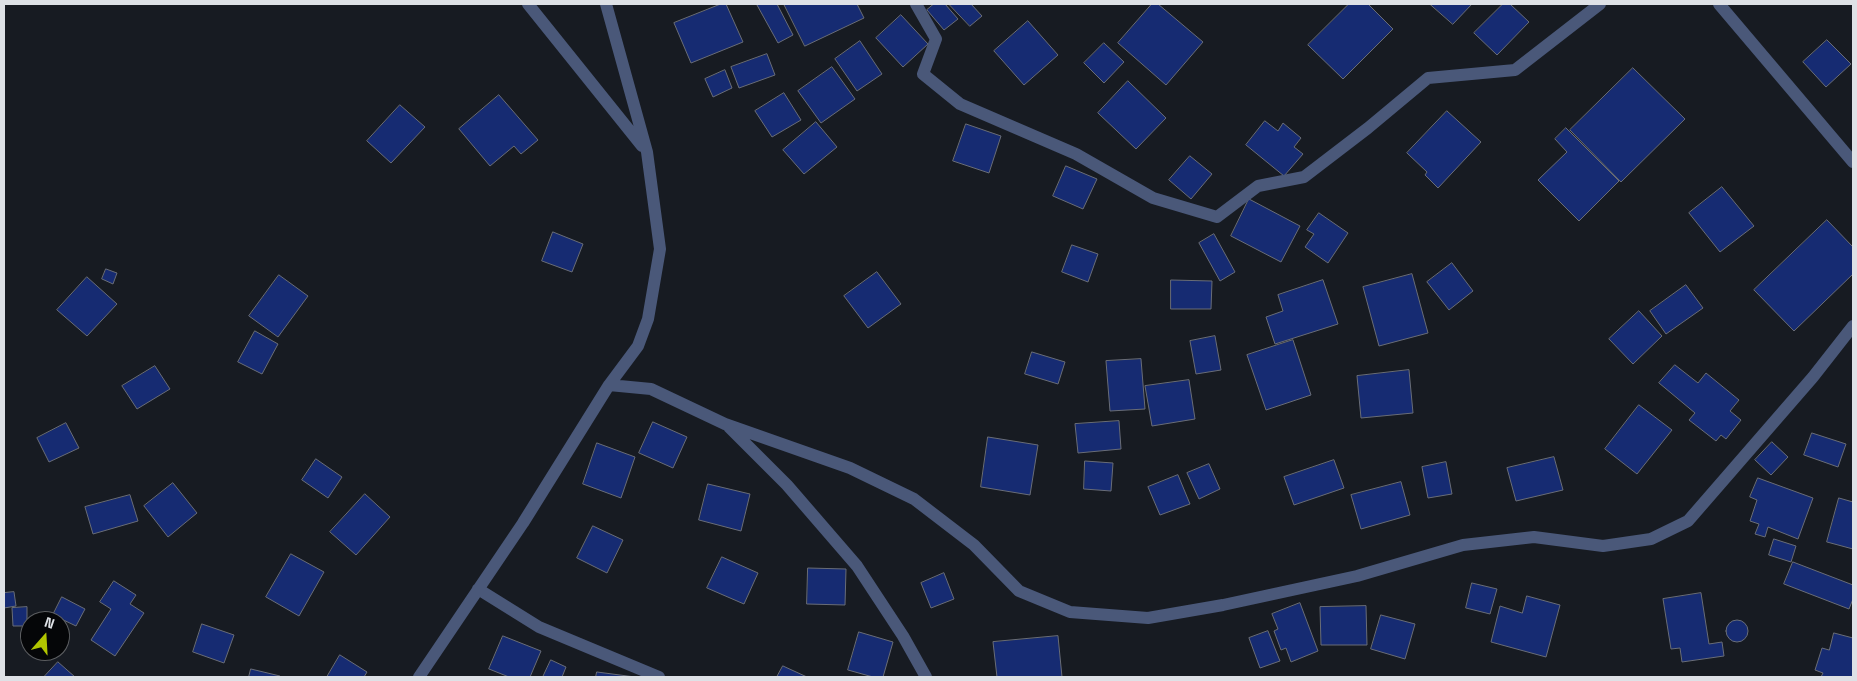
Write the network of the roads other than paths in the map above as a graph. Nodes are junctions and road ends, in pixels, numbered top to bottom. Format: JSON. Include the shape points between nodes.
{"nodes":[{"id":1,"x":528,"y":4,"type":"edge"},
{"id":2,"x":606,"y":4,"type":"edge"},
{"id":3,"x":916,"y":4,"type":"edge"},
{"id":4,"x":1600,"y":4,"type":"edge"},
{"id":5,"x":1719,"y":4,"type":"edge"},
{"id":6,"x":647,"y":152,"type":"junction"},
{"id":7,"x":1853,"y":162,"type":"edge"},
{"id":8,"x":1853,"y":326,"type":"edge"},
{"id":9,"x":609,"y":385,"type":"junction"},
{"id":10,"x":725,"y":424,"type":"junction"},
{"id":11,"x":478,"y":589,"type":"junction"},
{"id":12,"x":419,"y":677,"type":"edge"},
{"id":13,"x":660,"y":677,"type":"edge"},
{"id":14,"x":926,"y":677,"type":"edge"}],
"edges":[{"from":1,"to":6,"type":"street"},
{"from":2,"to":6,"type":"street"},
{"from":3,"to":4,"type":"street","via":[[936,39],[923,74],[960,104],[1076,154],[1153,198],[1217,217],[1258,186],[1304,177],[1428,78],[1515,70]]},
{"from":5,"to":7,"type":"street"},
{"from":6,"to":9,"type":"street","via":[[659,258],[648,319],[638,346]]},
{"from":8,"to":10,"type":"street","via":[[1814,377],[1688,521],[1650,539],[1603,546],[1534,537],[1463,545],[1357,576],[1223,606],[1148,618],[1070,612],[1019,591],[974,545],[914,499],[850,468]]},
{"from":9,"to":10,"type":"street","via":[[651,388]]},
{"from":9,"to":11,"type":"street"},
{"from":10,"to":14,"type":"street","via":[[787,485],[857,566]]},
{"from":11,"to":12,"type":"street"},
{"from":11,"to":13,"type":"street","via":[[539,627]]}]}
